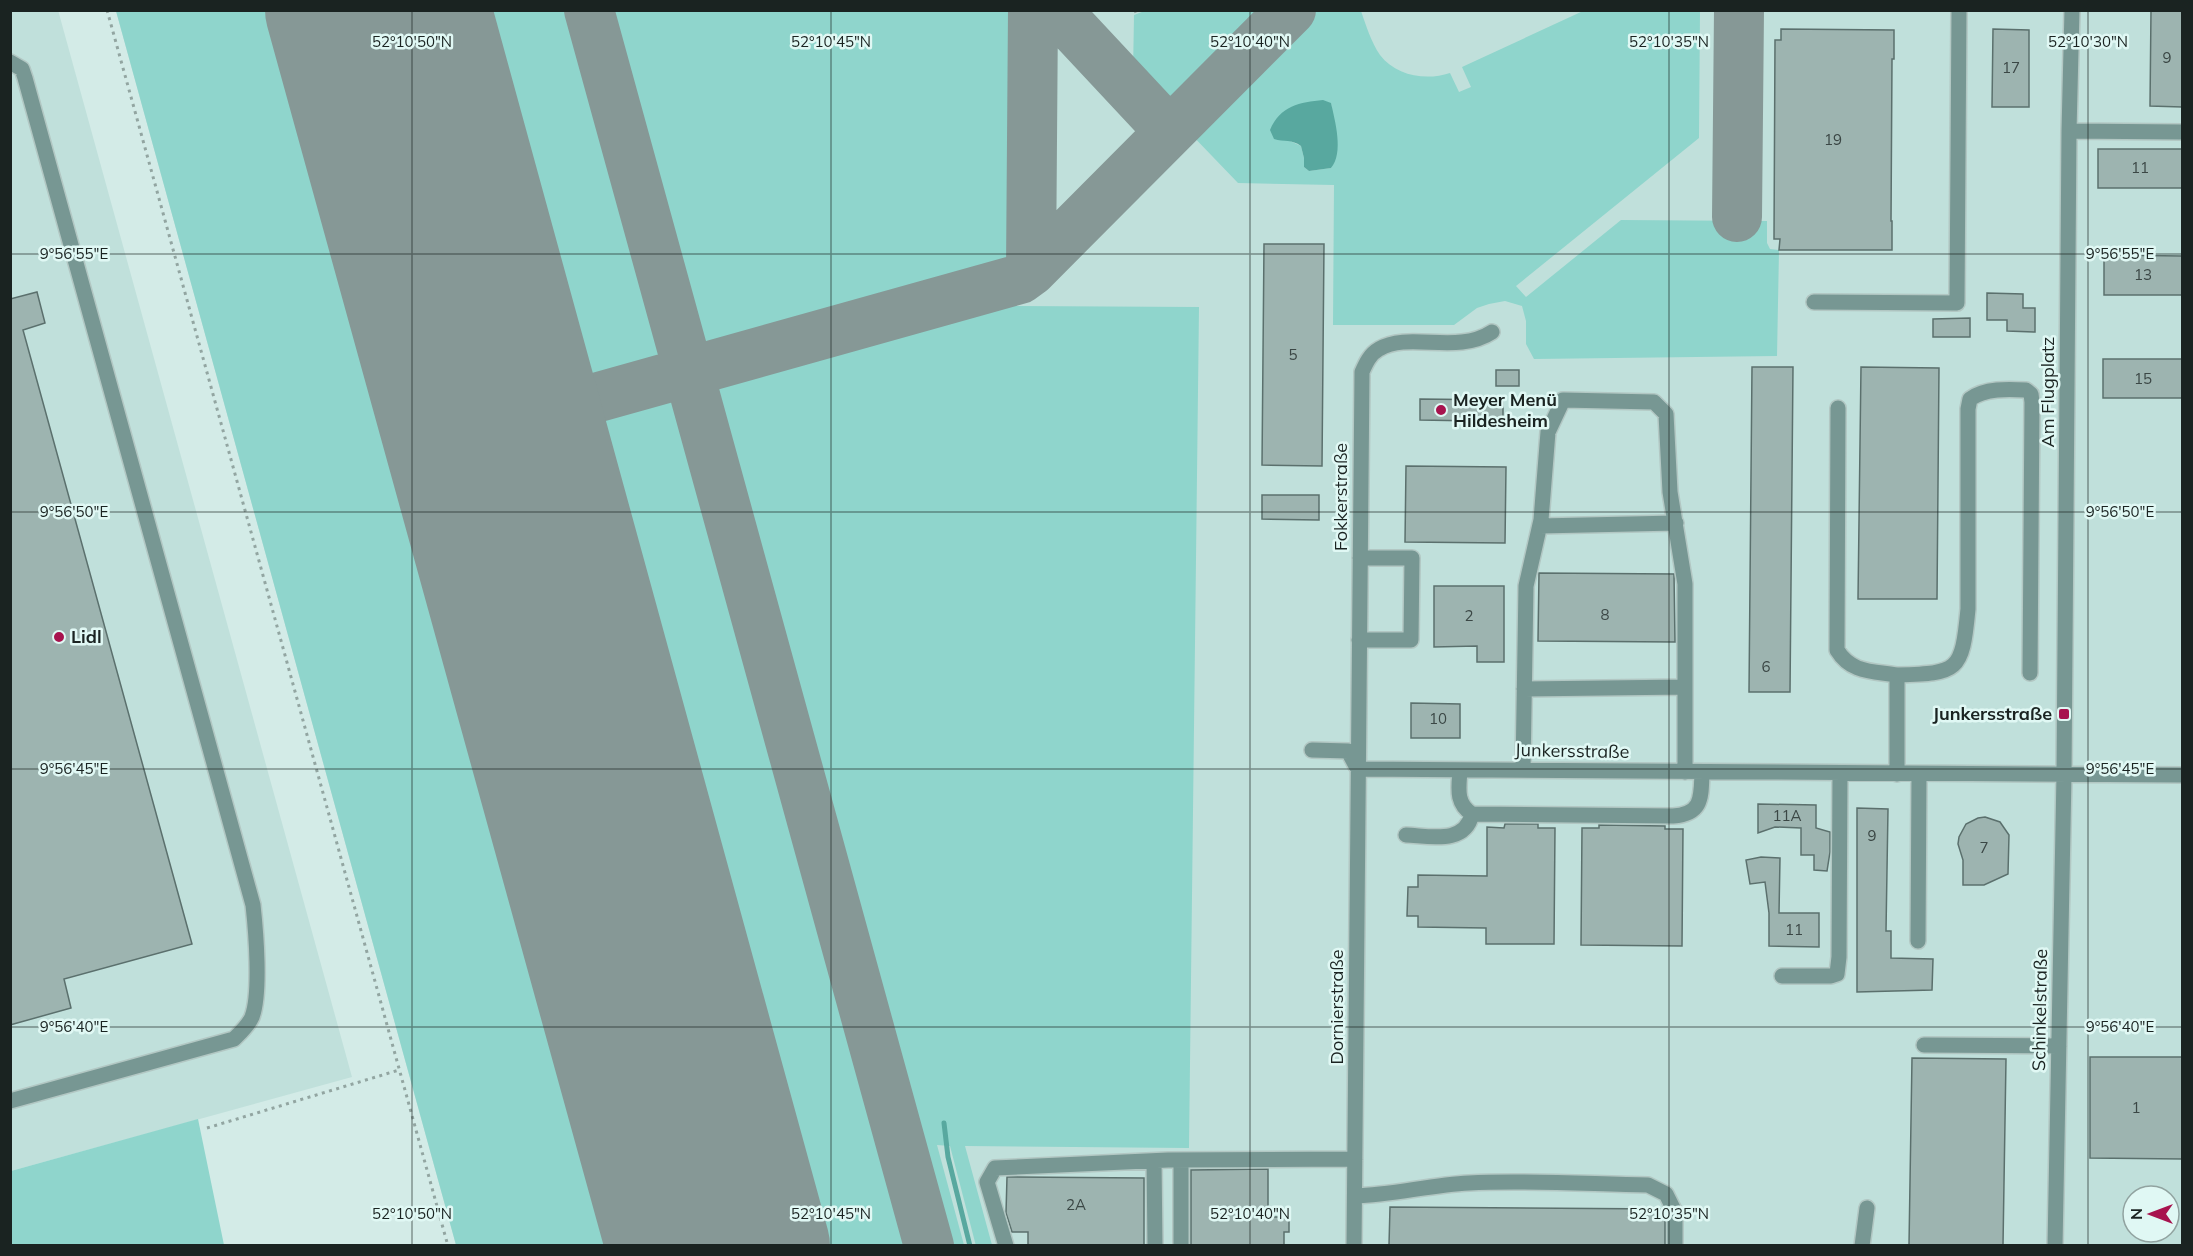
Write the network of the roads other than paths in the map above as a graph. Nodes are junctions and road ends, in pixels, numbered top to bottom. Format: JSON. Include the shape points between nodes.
{"nodes":[{"id":1,"x":1959,"y":10,"type":"edge"},
{"id":2,"x":2072,"y":10,"type":"edge"},
{"id":3,"x":10,"y":62,"type":"edge"},
{"id":4,"x":2069,"y":131,"type":"junction"},
{"id":5,"x":2182,"y":132,"type":"edge"},
{"id":6,"x":1814,"y":302,"type":"dead end"},
{"id":7,"x":1492,"y":332,"type":"dead end"},
{"id":8,"x":1838,"y":408,"type":"dead end"},
{"id":9,"x":1676,"y":522,"type":"junction"},
{"id":10,"x":1540,"y":526,"type":"junction"},
{"id":11,"x":1360,"y":558,"type":"junction"},
{"id":12,"x":1359,"y":640,"type":"junction"},
{"id":13,"x":2030,"y":673,"type":"dead end"},
{"id":14,"x":1897,"y":675,"type":"junction"},
{"id":15,"x":1685,"y":687,"type":"junction"},
{"id":16,"x":1524,"y":688,"type":"junction"},
{"id":17,"x":1312,"y":750,"type":"dead end"},
{"id":18,"x":1358,"y":769,"type":"junction"},
{"id":19,"x":1460,"y":770,"type":"junction"},
{"id":20,"x":1523,"y":770,"type":"junction"},
{"id":21,"x":1685,"y":772,"type":"junction"},
{"id":22,"x":1702,"y":772,"type":"junction"},
{"id":23,"x":1840,"y":773,"type":"junction"},
{"id":24,"x":1897,"y":774,"type":"junction"},
{"id":25,"x":1919,"y":774,"type":"junction"},
{"id":26,"x":2064,"y":775,"type":"junction"},
{"id":27,"x":2182,"y":775,"type":"edge"},
{"id":28,"x":1472,"y":814,"type":"junction"},
{"id":29,"x":1406,"y":835,"type":"dead end"},
{"id":30,"x":1918,"y":941,"type":"dead end"},
{"id":31,"x":1782,"y":976,"type":"dead end"},
{"id":32,"x":1924,"y":1045,"type":"dead end"},
{"id":33,"x":2059,"y":1046,"type":"junction"},
{"id":34,"x":10,"y":1101,"type":"edge"},
{"id":35,"x":1355,"y":1159,"type":"junction"},
{"id":36,"x":1181,"y":1160,"type":"junction"},
{"id":37,"x":1154,"y":1161,"type":"junction"},
{"id":38,"x":1354,"y":1196,"type":"junction"},
{"id":39,"x":1867,"y":1208,"type":"dead end"},
{"id":40,"x":1006,"y":1245,"type":"edge"},
{"id":41,"x":1155,"y":1245,"type":"edge"},
{"id":42,"x":1181,"y":1245,"type":"edge"},
{"id":43,"x":1354,"y":1245,"type":"edge"},
{"id":44,"x":1675,"y":1245,"type":"edge"},
{"id":45,"x":1862,"y":1245,"type":"edge"},
{"id":46,"x":2055,"y":1245,"type":"edge"}],
"edges":[{"from":1,"to":6,"type":"street","via":[[1957,303]]},
{"from":2,"to":4,"type":"street","name":"Am Flugplatz"},
{"from":3,"to":34,"type":"street","via":[[22,69],[25,78],[253,905],[256,957],[252,1018],[234,1039]]},
{"from":4,"to":5,"type":"street"},
{"from":4,"to":26,"type":"street","name":"Am Flugplatz"},
{"from":7,"to":11,"type":"street","name":"Fokkerstraße","via":[[1467,342],[1390,344],[1368,359],[1361,378]]},
{"from":8,"to":14,"type":"street","via":[[1837,650],[1853,667]]},
{"from":9,"to":10,"type":"street"},
{"from":9,"to":10,"type":"street","via":[[1670,492],[1666,414],[1654,402],[1563,400],[1548,432]]},
{"from":9,"to":15,"type":"street","via":[[1685,584]]},
{"from":10,"to":16,"type":"street","via":[[1526,586]]},
{"from":11,"to":12,"type":"street","name":"Fokkerstraße"},
{"from":11,"to":12,"type":"street","via":[[1412,558],[1411,640]]},
{"from":12,"to":18,"type":"street","name":"Fokkerstraße"},
{"from":13,"to":14,"type":"street","via":[[2032,402],[2026,390],[2008,389],[1975,396],[1968,409],[1968,609],[1959,658],[1949,670],[1938,674]]},
{"from":14,"to":24,"type":"street"},
{"from":15,"to":16,"type":"street"},
{"from":15,"to":21,"type":"street"},
{"from":16,"to":20,"type":"street"},
{"from":17,"to":18,"type":"street","via":[[1348,751]]},
{"from":18,"to":19,"type":"street","name":"Junkersstraße"},
{"from":18,"to":35,"type":"street","name":"Dornierstraße"},
{"from":19,"to":20,"type":"street","name":"Junkersstraße"},
{"from":19,"to":28,"type":"street","via":[[1460,802]]},
{"from":20,"to":21,"type":"street","name":"Junkersstraße"},
{"from":21,"to":22,"type":"street","name":"Junkersstraße"},
{"from":22,"to":23,"type":"street","name":"Junkersstraße"},
{"from":22,"to":28,"type":"street","via":[[1699,804],[1682,815]]},
{"from":23,"to":24,"type":"street","name":"Junkersstraße"},
{"from":23,"to":31,"type":"street","via":[[1837,974]]},
{"from":24,"to":25,"type":"street","name":"Junkersstraße"},
{"from":25,"to":26,"type":"street","name":"Junkersstraße"},
{"from":25,"to":30,"type":"street"},
{"from":26,"to":27,"type":"street","name":"Junkersstraße"},
{"from":26,"to":33,"type":"street","name":"Schinkelstraße"},
{"from":28,"to":29,"type":"street","via":[[1468,827],[1453,836]]},
{"from":32,"to":33,"type":"street"},
{"from":33,"to":46,"type":"street","name":"Schinkelstraße"},
{"from":35,"to":36,"type":"street"},
{"from":35,"to":38,"type":"street","name":"Dornierstraße"},
{"from":36,"to":37,"type":"street"},
{"from":36,"to":42,"type":"street"},
{"from":37,"to":40,"type":"street","via":[[995,1168],[987,1182]]},
{"from":37,"to":41,"type":"street"},
{"from":38,"to":43,"type":"street","name":"Dornierstraße"},
{"from":38,"to":44,"type":"street","via":[[1383,1196],[1470,1183],[1648,1185],[1666,1194],[1675,1212]]},
{"from":39,"to":45,"type":"street"}]}
